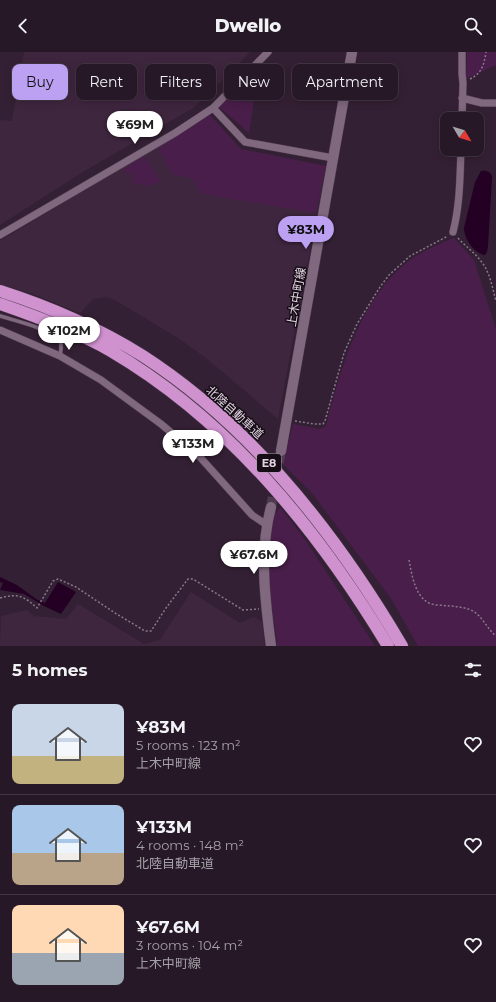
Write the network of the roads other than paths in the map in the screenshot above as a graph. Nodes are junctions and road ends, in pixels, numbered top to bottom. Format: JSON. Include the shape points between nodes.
{"nodes":[{"id":1,"x":268,"y":52,"type":"edge"},
{"id":2,"x":352,"y":52,"type":"edge"},
{"id":3,"x":462,"y":52,"type":"edge"},
{"id":4,"x":462,"y":98,"type":"junction"},
{"id":5,"x":496,"y":103,"type":"edge"},
{"id":6,"x":212,"y":108,"type":"junction"},
{"id":7,"x":462,"y":112,"type":"edge"},
{"id":8,"x":461,"y":156,"type":"edge"},
{"id":9,"x":333,"y":158,"type":"junction"},
{"id":10,"x":453,"y":232,"type":"road end"},
{"id":11,"x":0,"y":235,"type":"edge"},
{"id":12,"x":0,"y":291,"type":"edge"},
{"id":13,"x":0,"y":304,"type":"edge"},
{"id":14,"x":0,"y":316,"type":"edge"},
{"id":15,"x":0,"y":330,"type":"edge"},
{"id":16,"x":60,"y":356,"type":"junction"},
{"id":17,"x":281,"y":451,"type":"tunnel mouth"},
{"id":18,"x":271,"y":506,"type":"tunnel mouth"},
{"id":19,"x":267,"y":525,"type":"junction"},
{"id":20,"x":271,"y":646,"type":"edge"},
{"id":21,"x":388,"y":646,"type":"edge"},
{"id":22,"x":402,"y":646,"type":"edge"}],
"edges":[{"from":1,"to":6,"type":"street"},
{"from":2,"to":9,"type":"main road","name":"上木中町線"},
{"from":3,"to":4,"type":"street"},
{"from":4,"to":5,"type":"street","via":[[482,104]]},
{"from":4,"to":7,"type":"street"},
{"from":6,"to":9,"type":"street","via":[[245,142]]},
{"from":6,"to":11,"type":"street","via":[[175,133]]},
{"from":8,"to":10,"type":"street","via":[[460,189]]},
{"from":9,"to":17,"type":"main road","name":"上木中町線"},
{"from":12,"to":22,"type":"highway","name":"北陸自動車道","number":"E8","via":[[90,326],[168,373],[219,415],[296,493],[346,559]]},
{"from":13,"to":21,"type":"highway","name":"北陸自動車道","number":"E8","via":[[54,324],[110,351],[161,383],[206,420],[237,448],[310,531]]},
{"from":14,"to":16,"type":"lane","via":[[55,336],[61,341]]},
{"from":15,"to":16,"type":"street"},
{"from":16,"to":19,"type":"street","via":[[101,380],[161,424],[199,456],[252,515]]},
{"from":18,"to":19,"type":"main road"},
{"from":19,"to":20,"type":"main road","via":[[264,565]]}]}
